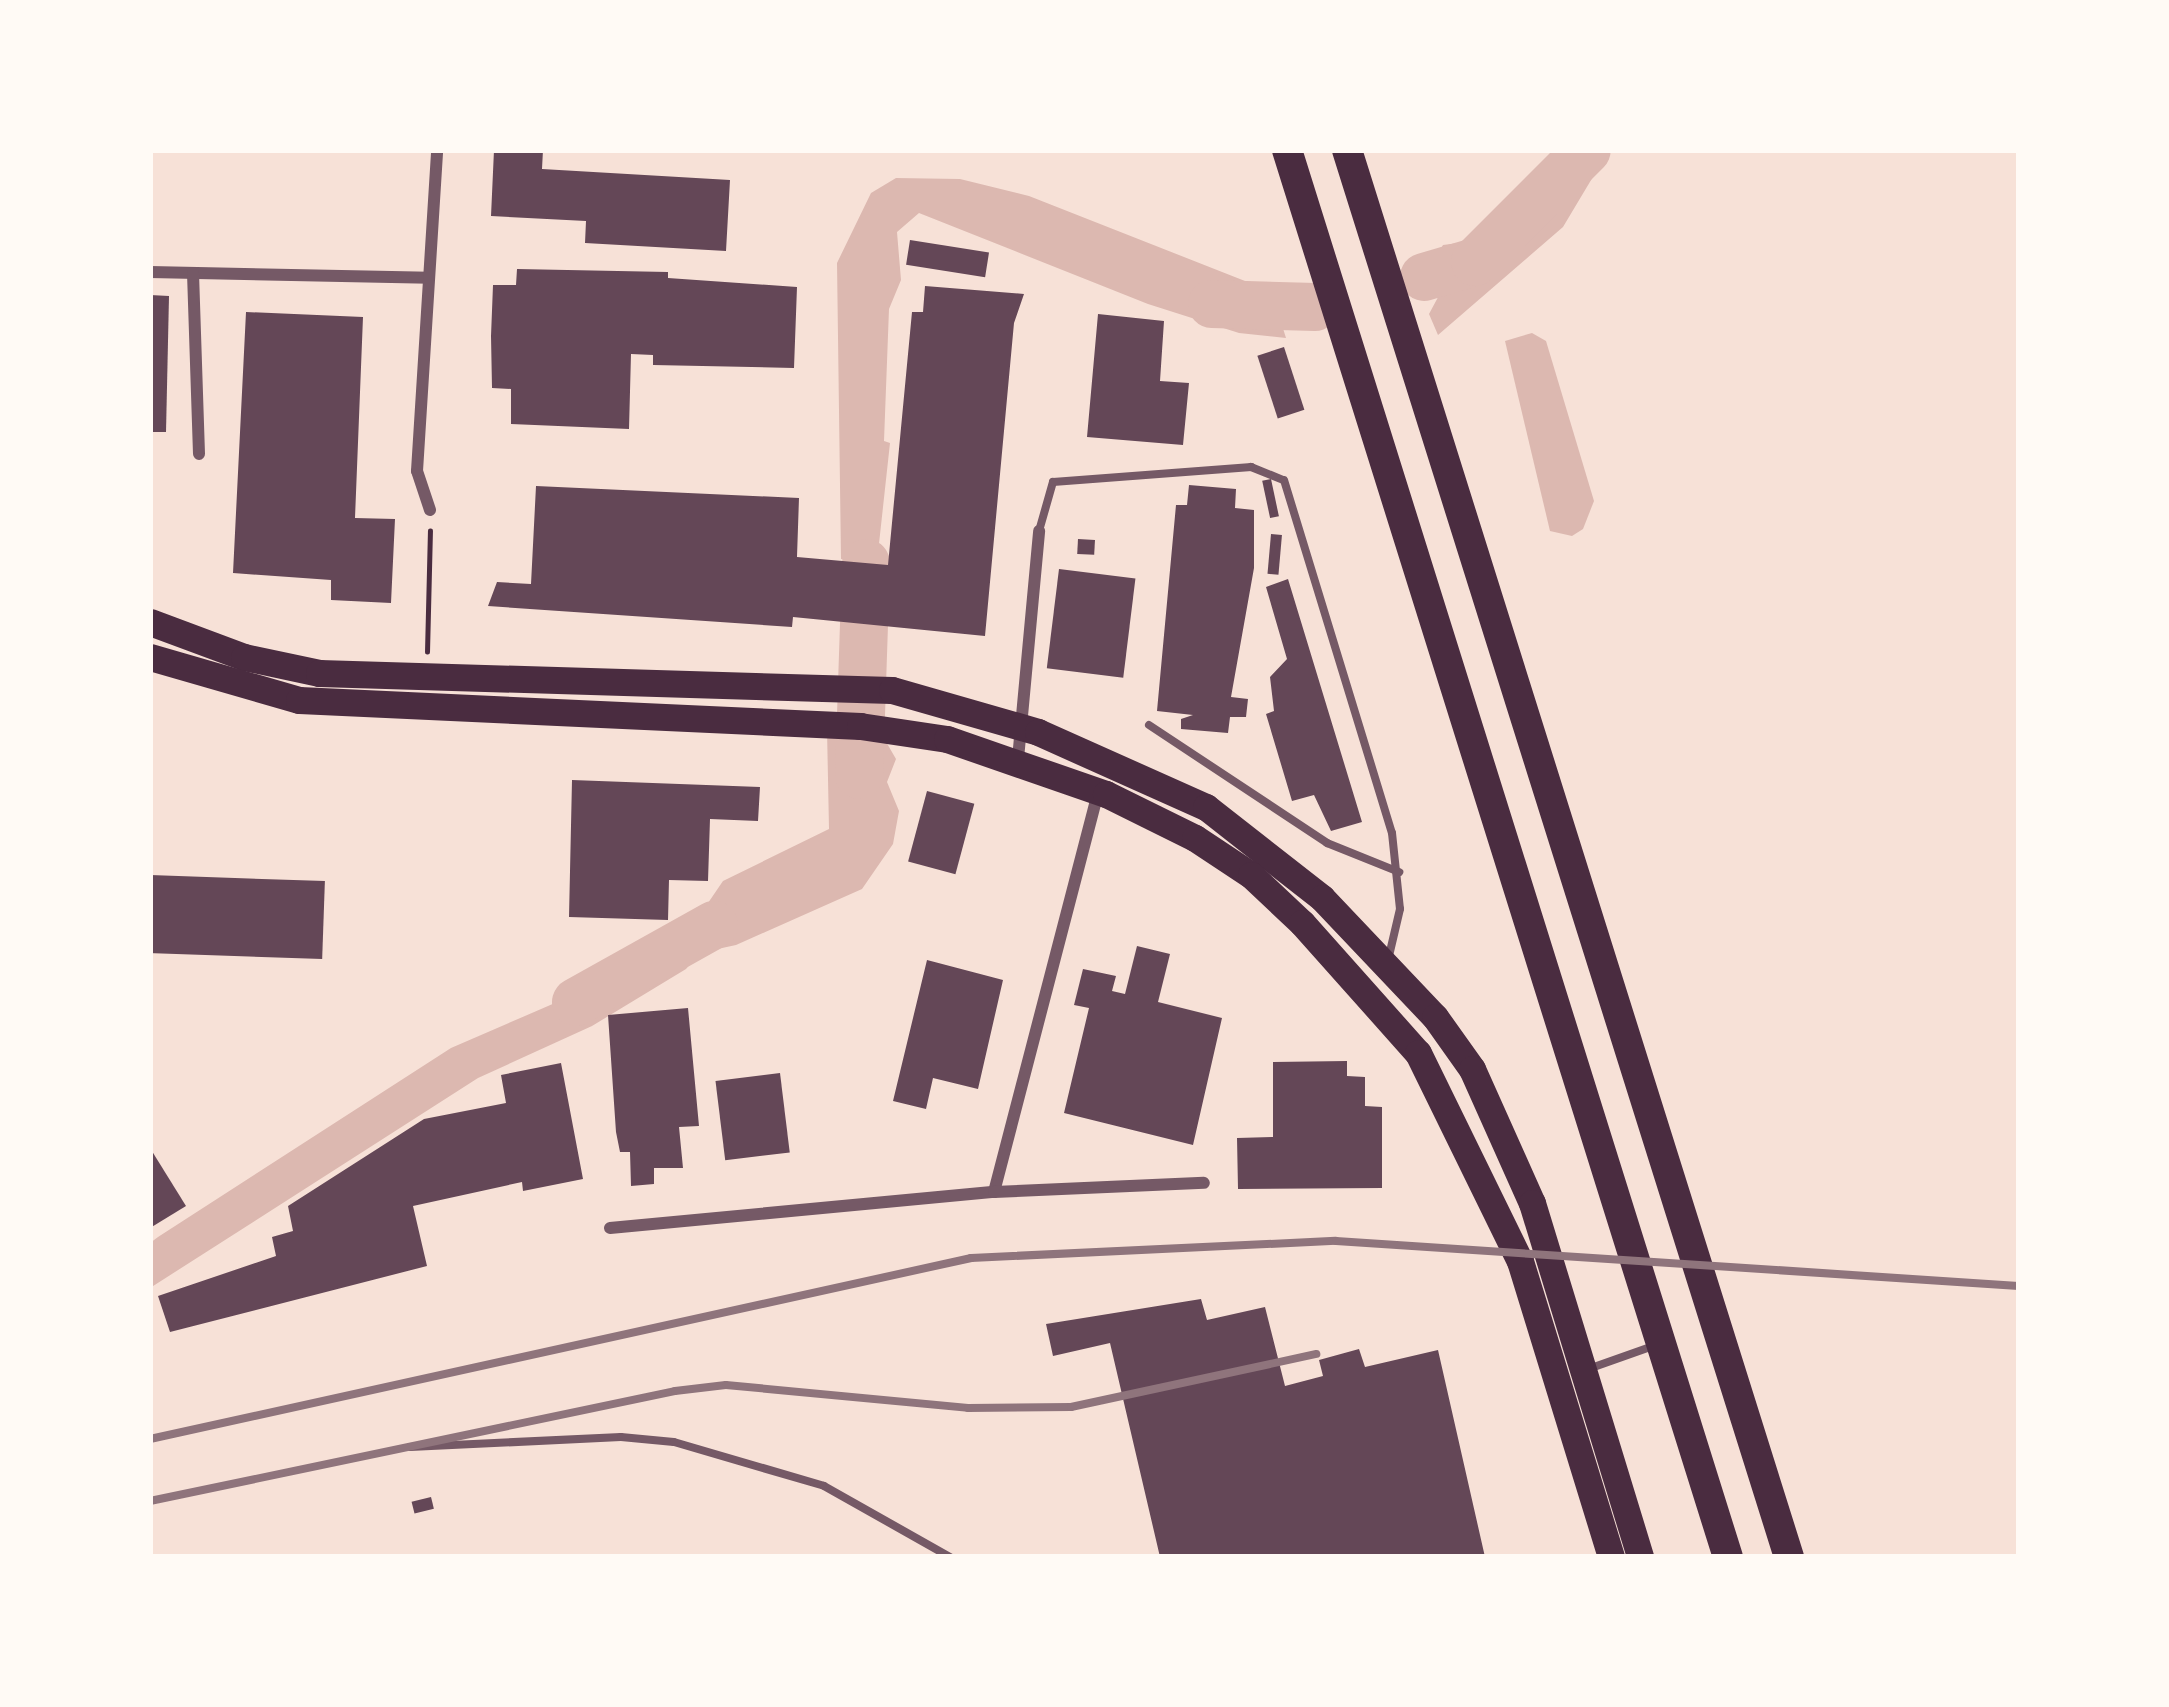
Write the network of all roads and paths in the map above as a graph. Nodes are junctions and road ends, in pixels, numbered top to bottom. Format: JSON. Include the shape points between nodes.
{"nodes":[{"id":1,"x":437,"y":150,"type":"edge"},
{"id":2,"x":1288,"y":150,"type":"edge"},
{"id":3,"x":1347,"y":150,"type":"edge"},
{"id":4,"x":150,"y":272,"type":"edge"},
{"id":5,"x":193,"y":273,"type":"junction"},
{"id":6,"x":429,"y":278,"type":"junction"},
{"id":7,"x":200,"y":454,"type":"dead end"},
{"id":8,"x":430,"y":510,"type":"joint"},
{"id":9,"x":1039,"y":531,"type":"joint"},
{"id":10,"x":150,"y":622,"type":"edge"},
{"id":11,"x":150,"y":657,"type":"edge"},
{"id":12,"x":427,"y":676,"type":"junction"},
{"id":13,"x":1149,"y":725,"type":"dead end"},
{"id":14,"x":1022,"y":727,"type":"junction"},
{"id":15,"x":1018,"y":759,"type":"junction"},
{"id":16,"x":1105,"y":760,"type":"junction"},
{"id":17,"x":1099,"y":790,"type":"junction"},
{"id":18,"x":1399,"y":872,"type":"junction"},
{"id":19,"x":1386,"y":965,"type":"junction"},
{"id":20,"x":1360,"y":987,"type":"junction"},
{"id":21,"x":1204,"y":1183,"type":"dead end"},
{"id":22,"x":994,"y":1192,"type":"junction"},
{"id":23,"x":610,"y":1228,"type":"dead end"},
{"id":24,"x":1658,"y":1345,"type":"junction"},
{"id":25,"x":1582,"y":1370,"type":"junction"},
{"id":26,"x":410,"y":1447,"type":"dead end"},
{"id":27,"x":950,"y":1557,"type":"edge"},
{"id":28,"x":1611,"y":1557,"type":"edge"},
{"id":29,"x":1640,"y":1557,"type":"edge"},
{"id":30,"x":1728,"y":1557,"type":"edge"},
{"id":31,"x":1789,"y":1557,"type":"edge"}],
"edges":[{"from":1,"to":6,"type":"street"},
{"from":2,"to":24,"type":"highway"},
{"from":3,"to":31,"type":"highway"},
{"from":4,"to":5,"type":"street"},
{"from":5,"to":6,"type":"street"},
{"from":5,"to":7,"type":"street"},
{"from":6,"to":8,"type":"street","via":[[417,472]]},
{"from":8,"to":12,"type":"path"},
{"from":9,"to":14,"type":"street"},
{"from":9,"to":18,"type":"lane","via":[[1053,482],[1252,467],[1284,480]]},
{"from":10,"to":12,"type":"main road","via":[[244,657],[319,673]]},
{"from":11,"to":15,"type":"main road","via":[[299,700],[812,723],[890,730]]},
{"from":12,"to":14,"type":"main road","via":[[892,689]]},
{"from":13,"to":18,"type":"lane","via":[[1327,843]]},
{"from":14,"to":15,"type":"street"},
{"from":14,"to":16,"type":"main road"},
{"from":15,"to":17,"type":"main road"},
{"from":16,"to":17,"type":"street"},
{"from":16,"to":19,"type":"main road","via":[[1206,807],[1264,846]]},
{"from":17,"to":20,"type":"main road","via":[[1252,875]]},
{"from":17,"to":22,"type":"street"},
{"from":18,"to":19,"type":"lane","via":[[1400,909]]},
{"from":19,"to":20,"type":"lane"},
{"from":19,"to":25,"type":"main road","via":[[1472,1070],[1532,1203]]},
{"from":20,"to":28,"type":"main road","via":[[1418,1053],[1476,1160],[1520,1261]]},
{"from":21,"to":22,"type":"street"},
{"from":22,"to":23,"type":"street"},
{"from":24,"to":25,"type":"lane"},
{"from":24,"to":30,"type":"highway"},
{"from":25,"to":29,"type":"main road"},
{"from":26,"to":27,"type":"lane","via":[[621,1437],[674,1442],[824,1486]]}]}
